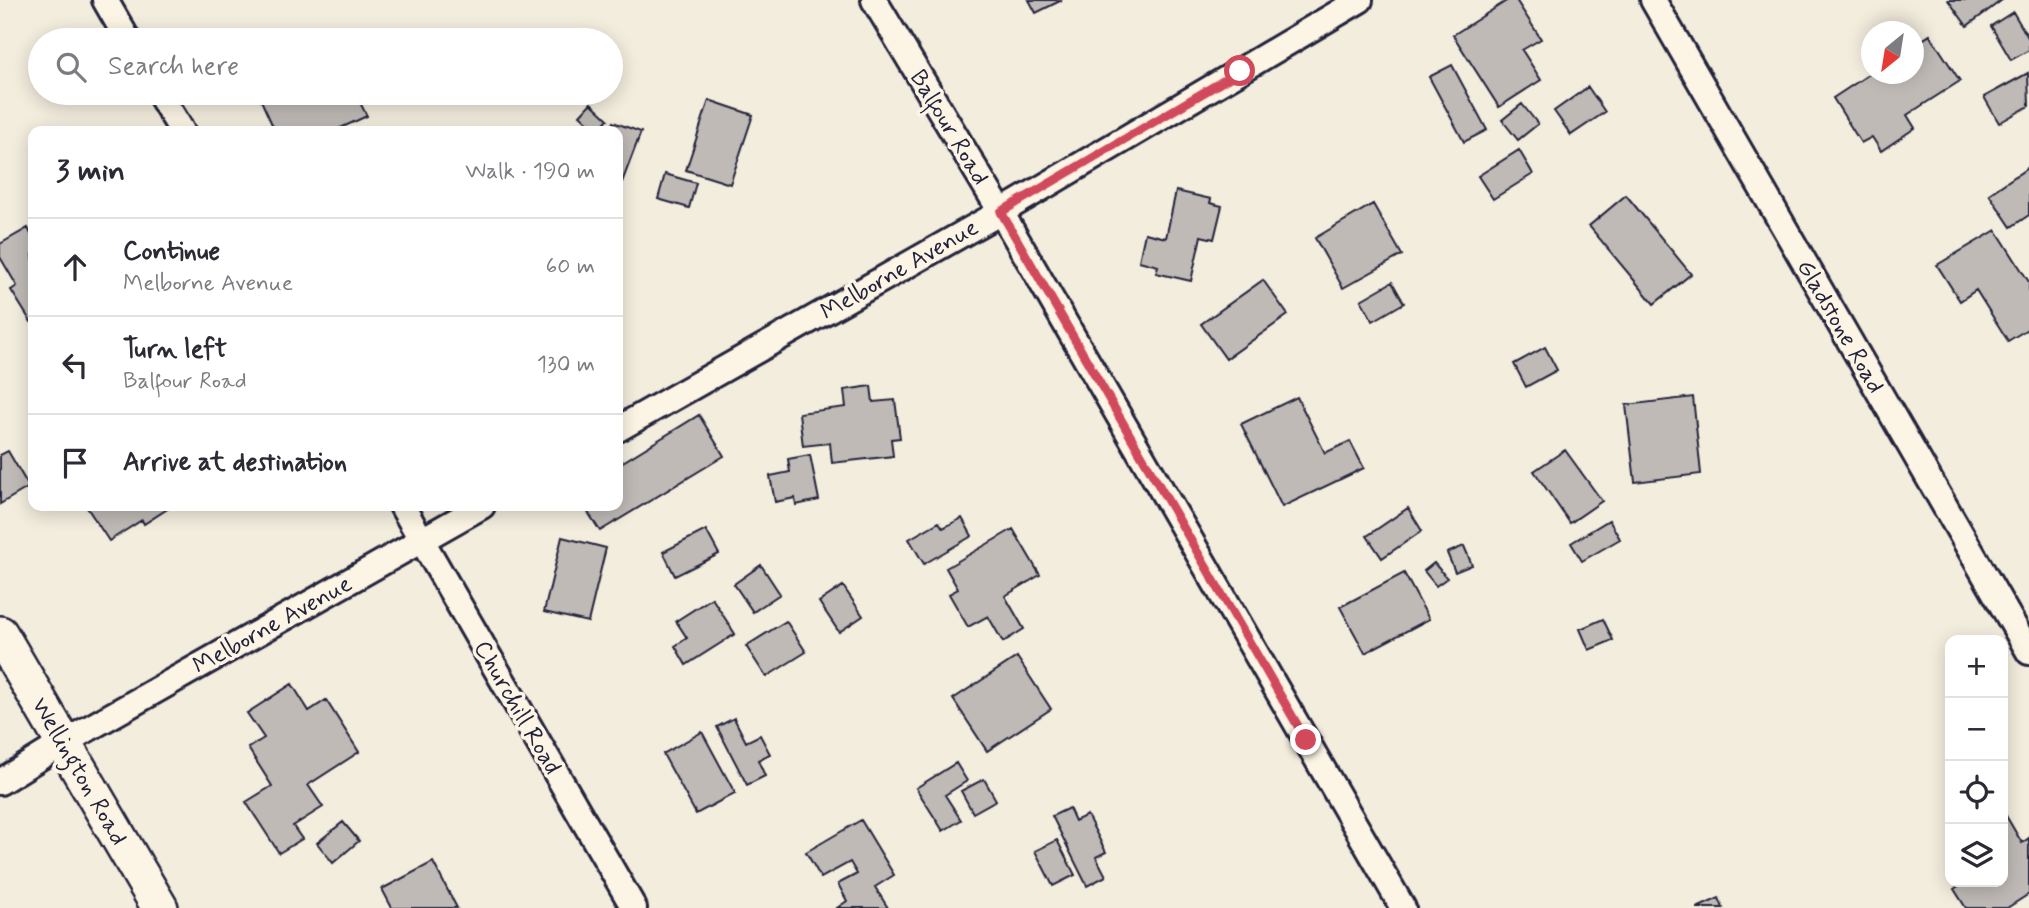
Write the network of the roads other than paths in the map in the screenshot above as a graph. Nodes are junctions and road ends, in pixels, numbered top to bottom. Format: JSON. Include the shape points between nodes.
{"nodes":[{"id":1,"x":105,"y":0,"type":"edge"},
{"id":2,"x":874,"y":0,"type":"edge"},
{"id":3,"x":1360,"y":0,"type":"edge"},
{"id":4,"x":1653,"y":0,"type":"edge"},
{"id":5,"x":121,"y":28,"type":"edge"},
{"id":6,"x":166,"y":105,"type":"edge"},
{"id":7,"x":179,"y":126,"type":"edge"},
{"id":8,"x":1001,"y":212,"type":"junction"},
{"id":9,"x":623,"y":426,"type":"edge"},
{"id":10,"x":405,"y":511,"type":"edge"},
{"id":11,"x":473,"y":511,"type":"edge"},
{"id":12,"x":422,"y":540,"type":"junction"},
{"id":13,"x":0,"y":634,"type":"edge"},
{"id":14,"x":2029,"y":652,"type":"edge"},
{"id":15,"x":63,"y":743,"type":"junction"},
{"id":16,"x":0,"y":782,"type":"edge"},
{"id":17,"x":160,"y":908,"type":"edge"},
{"id":18,"x":634,"y":908,"type":"edge"},
{"id":19,"x":1403,"y":908,"type":"edge"}],
"edges":[{"from":1,"to":5,"type":"street"},
{"from":2,"to":8,"type":"street","name":"Balfour Road"},
{"from":3,"to":8,"type":"street","name":"Melborne Avenue"},
{"from":4,"to":14,"type":"street","name":"Gladstone Road"},
{"from":6,"to":7,"type":"street"},
{"from":8,"to":9,"type":"street","name":"Melborne Avenue"},
{"from":8,"to":19,"type":"street","name":"Balfour Road"},
{"from":10,"to":12,"type":"street","name":"Churchill Road"},
{"from":11,"to":12,"type":"street","name":"Melborne Avenue"},
{"from":12,"to":15,"type":"street","name":"Melborne Avenue"},
{"from":12,"to":18,"type":"street","name":"Churchill Road"},
{"from":13,"to":15,"type":"main road","name":"Wellington Road"},
{"from":15,"to":16,"type":"street","name":"Melborne Avenue"},
{"from":15,"to":17,"type":"main road","name":"Wellington Road"}]}
